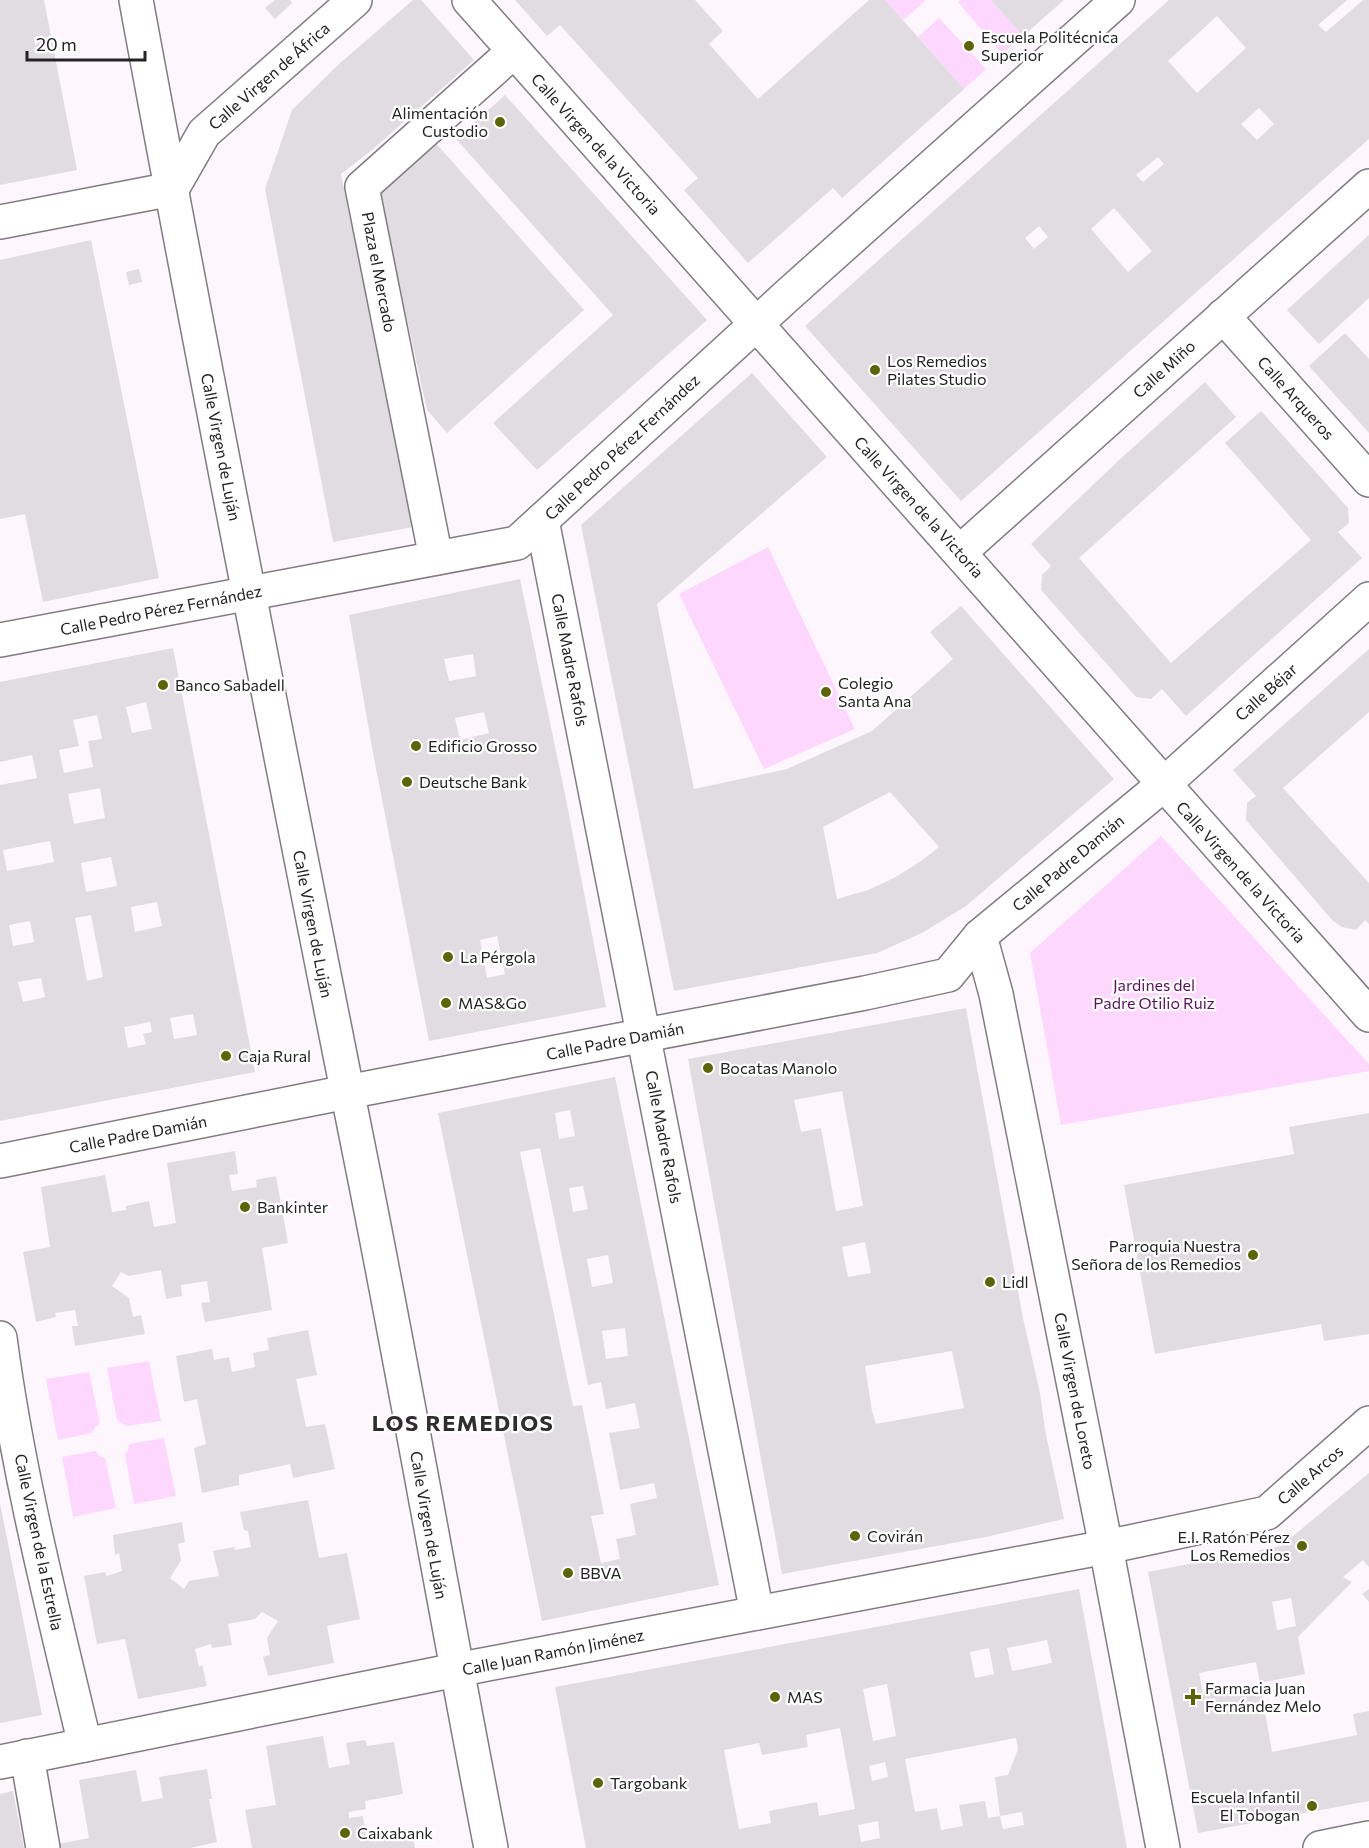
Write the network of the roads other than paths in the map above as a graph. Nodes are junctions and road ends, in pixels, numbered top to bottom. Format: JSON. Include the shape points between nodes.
{"nodes":[{"id":1,"x":136,"y":0,"type":"edge"},
{"id":2,"x":355,"y":0,"type":"edge"},
{"id":3,"x":469,"y":0,"type":"edge"},
{"id":4,"x":1118,"y":0,"type":"edge"},
{"id":5,"x":514,"y":51,"type":"junction"},
{"id":6,"x":1369,"y":186,"type":"edge"},
{"id":7,"x":172,"y":189,"type":"junction"},
{"id":8,"x":0,"y":222,"type":"edge"},
{"id":9,"x":1223,"y":316,"type":"junction"},
{"id":10,"x":756,"y":324,"type":"junction"},
{"id":11,"x":1369,"y":480,"type":"edge"},
{"id":12,"x":542,"y":520,"type":"junction"},
{"id":13,"x":960,"y":552,"type":"junction"},
{"id":14,"x":436,"y":558,"type":"junction"},
{"id":15,"x":248,"y":593,"type":"junction"},
{"id":16,"x":1369,"y":599,"type":"edge"},
{"id":17,"x":0,"y":640,"type":"edge"},
{"id":18,"x":1163,"y":785,"type":"junction"},
{"id":19,"x":980,"y":936,"type":"junction"},
{"id":20,"x":1369,"y":1014,"type":"edge"},
{"id":21,"x":644,"y":1036,"type":"junction"},
{"id":22,"x":347,"y":1092,"type":"junction"},
{"id":23,"x":0,"y":1161,"type":"edge"},
{"id":24,"x":0,"y":1338,"type":"edge"},
{"id":25,"x":1369,"y":1423,"type":"edge"},
{"id":26,"x":1106,"y":1547,"type":"junction"},
{"id":27,"x":758,"y":1613,"type":"junction"},
{"id":28,"x":456,"y":1670,"type":"junction"},
{"id":29,"x":85,"y":1745,"type":"junction"},
{"id":30,"x":14,"y":1759,"type":"edge"},
{"id":31,"x":1369,"y":1838,"type":"edge"},
{"id":32,"x":43,"y":1848,"type":"edge"},
{"id":33,"x":491,"y":1848,"type":"edge"},
{"id":34,"x":1163,"y":1848,"type":"edge"},
{"id":35,"x":1320,"y":1848,"type":"edge"}],
"edges":[{"from":1,"to":7,"type":"street","name":"Calle Virgen de Luján"},
{"from":2,"to":7,"type":"street","name":"Calle Virgen de África","via":[[204,133]]},
{"from":3,"to":5,"type":"street","name":"Calle Virgen de la Victoria"},
{"from":4,"to":10,"type":"street","name":"Calle Pedro Pérez Fernández"},
{"from":5,"to":10,"type":"street","name":"Calle Virgen de la Victoria"},
{"from":5,"to":14,"type":"street","name":"Plaza el Mercado","via":[[362,187]]},
{"from":6,"to":9,"type":"street","name":"Calle Miño"},
{"from":7,"to":8,"type":"street"},
{"from":7,"to":15,"type":"street","name":"Calle Virgen de Luján"},
{"from":9,"to":11,"type":"street","name":"Calle Arqueros"},
{"from":9,"to":13,"type":"street","name":"Calle Miño"},
{"from":10,"to":12,"type":"street","name":"Calle Pedro Pérez Fernández"},
{"from":10,"to":13,"type":"street","name":"Calle Virgen de la Victoria"},
{"from":12,"to":14,"type":"street","name":"Calle Pedro Pérez Fernández","via":[[517,543]]},
{"from":12,"to":21,"type":"street","name":"Calle Madre Rafols"},
{"from":13,"to":18,"type":"street","name":"Calle Virgen de la Victoria"},
{"from":14,"to":15,"type":"street","name":"Calle Pedro Pérez Fernández"},
{"from":15,"to":17,"type":"street","name":"Calle Pedro Pérez Fernández"},
{"from":15,"to":22,"type":"street","name":"Calle Virgen de Luján"},
{"from":16,"to":18,"type":"street","name":"Calle Béjar"},
{"from":18,"to":19,"type":"street","name":"Calle Padre Damián"},
{"from":18,"to":20,"type":"street","name":"Calle Virgen de la Victoria"},
{"from":19,"to":21,"type":"street","name":"Calle Padre Damián","via":[[948,975]]},
{"from":19,"to":26,"type":"street","name":"Calle Virgen de Loreto","via":[[999,1005]]},
{"from":21,"to":22,"type":"street","name":"Calle Padre Damián"},
{"from":21,"to":27,"type":"street","name":"Calle Madre Rafols"},
{"from":22,"to":23,"type":"street","name":"Calle Padre Damián"},
{"from":22,"to":28,"type":"street","name":"Calle Virgen de Luján"},
{"from":24,"to":29,"type":"street","name":"Calle Virgen de la Estrella","via":[[35,1535]]},
{"from":25,"to":26,"type":"street","name":"Calle Arcos","via":[[1267,1513]]},
{"from":26,"to":27,"type":"street","name":"Calle Juan Ramón Jiménez"},
{"from":26,"to":34,"type":"street","name":"Calle Virgen de Loreto"},
{"from":27,"to":28,"type":"street","name":"Calle Juan Ramón Jiménez"},
{"from":28,"to":29,"type":"street","name":"Calle Juan Ramón Jiménez"},
{"from":28,"to":33,"type":"street","name":"Calle Virgen de Luján"},
{"from":29,"to":30,"type":"street","name":"Calle Juan Ramón Jiménez"},
{"from":30,"to":32,"type":"street"},
{"from":31,"to":35,"type":"street"}]}
